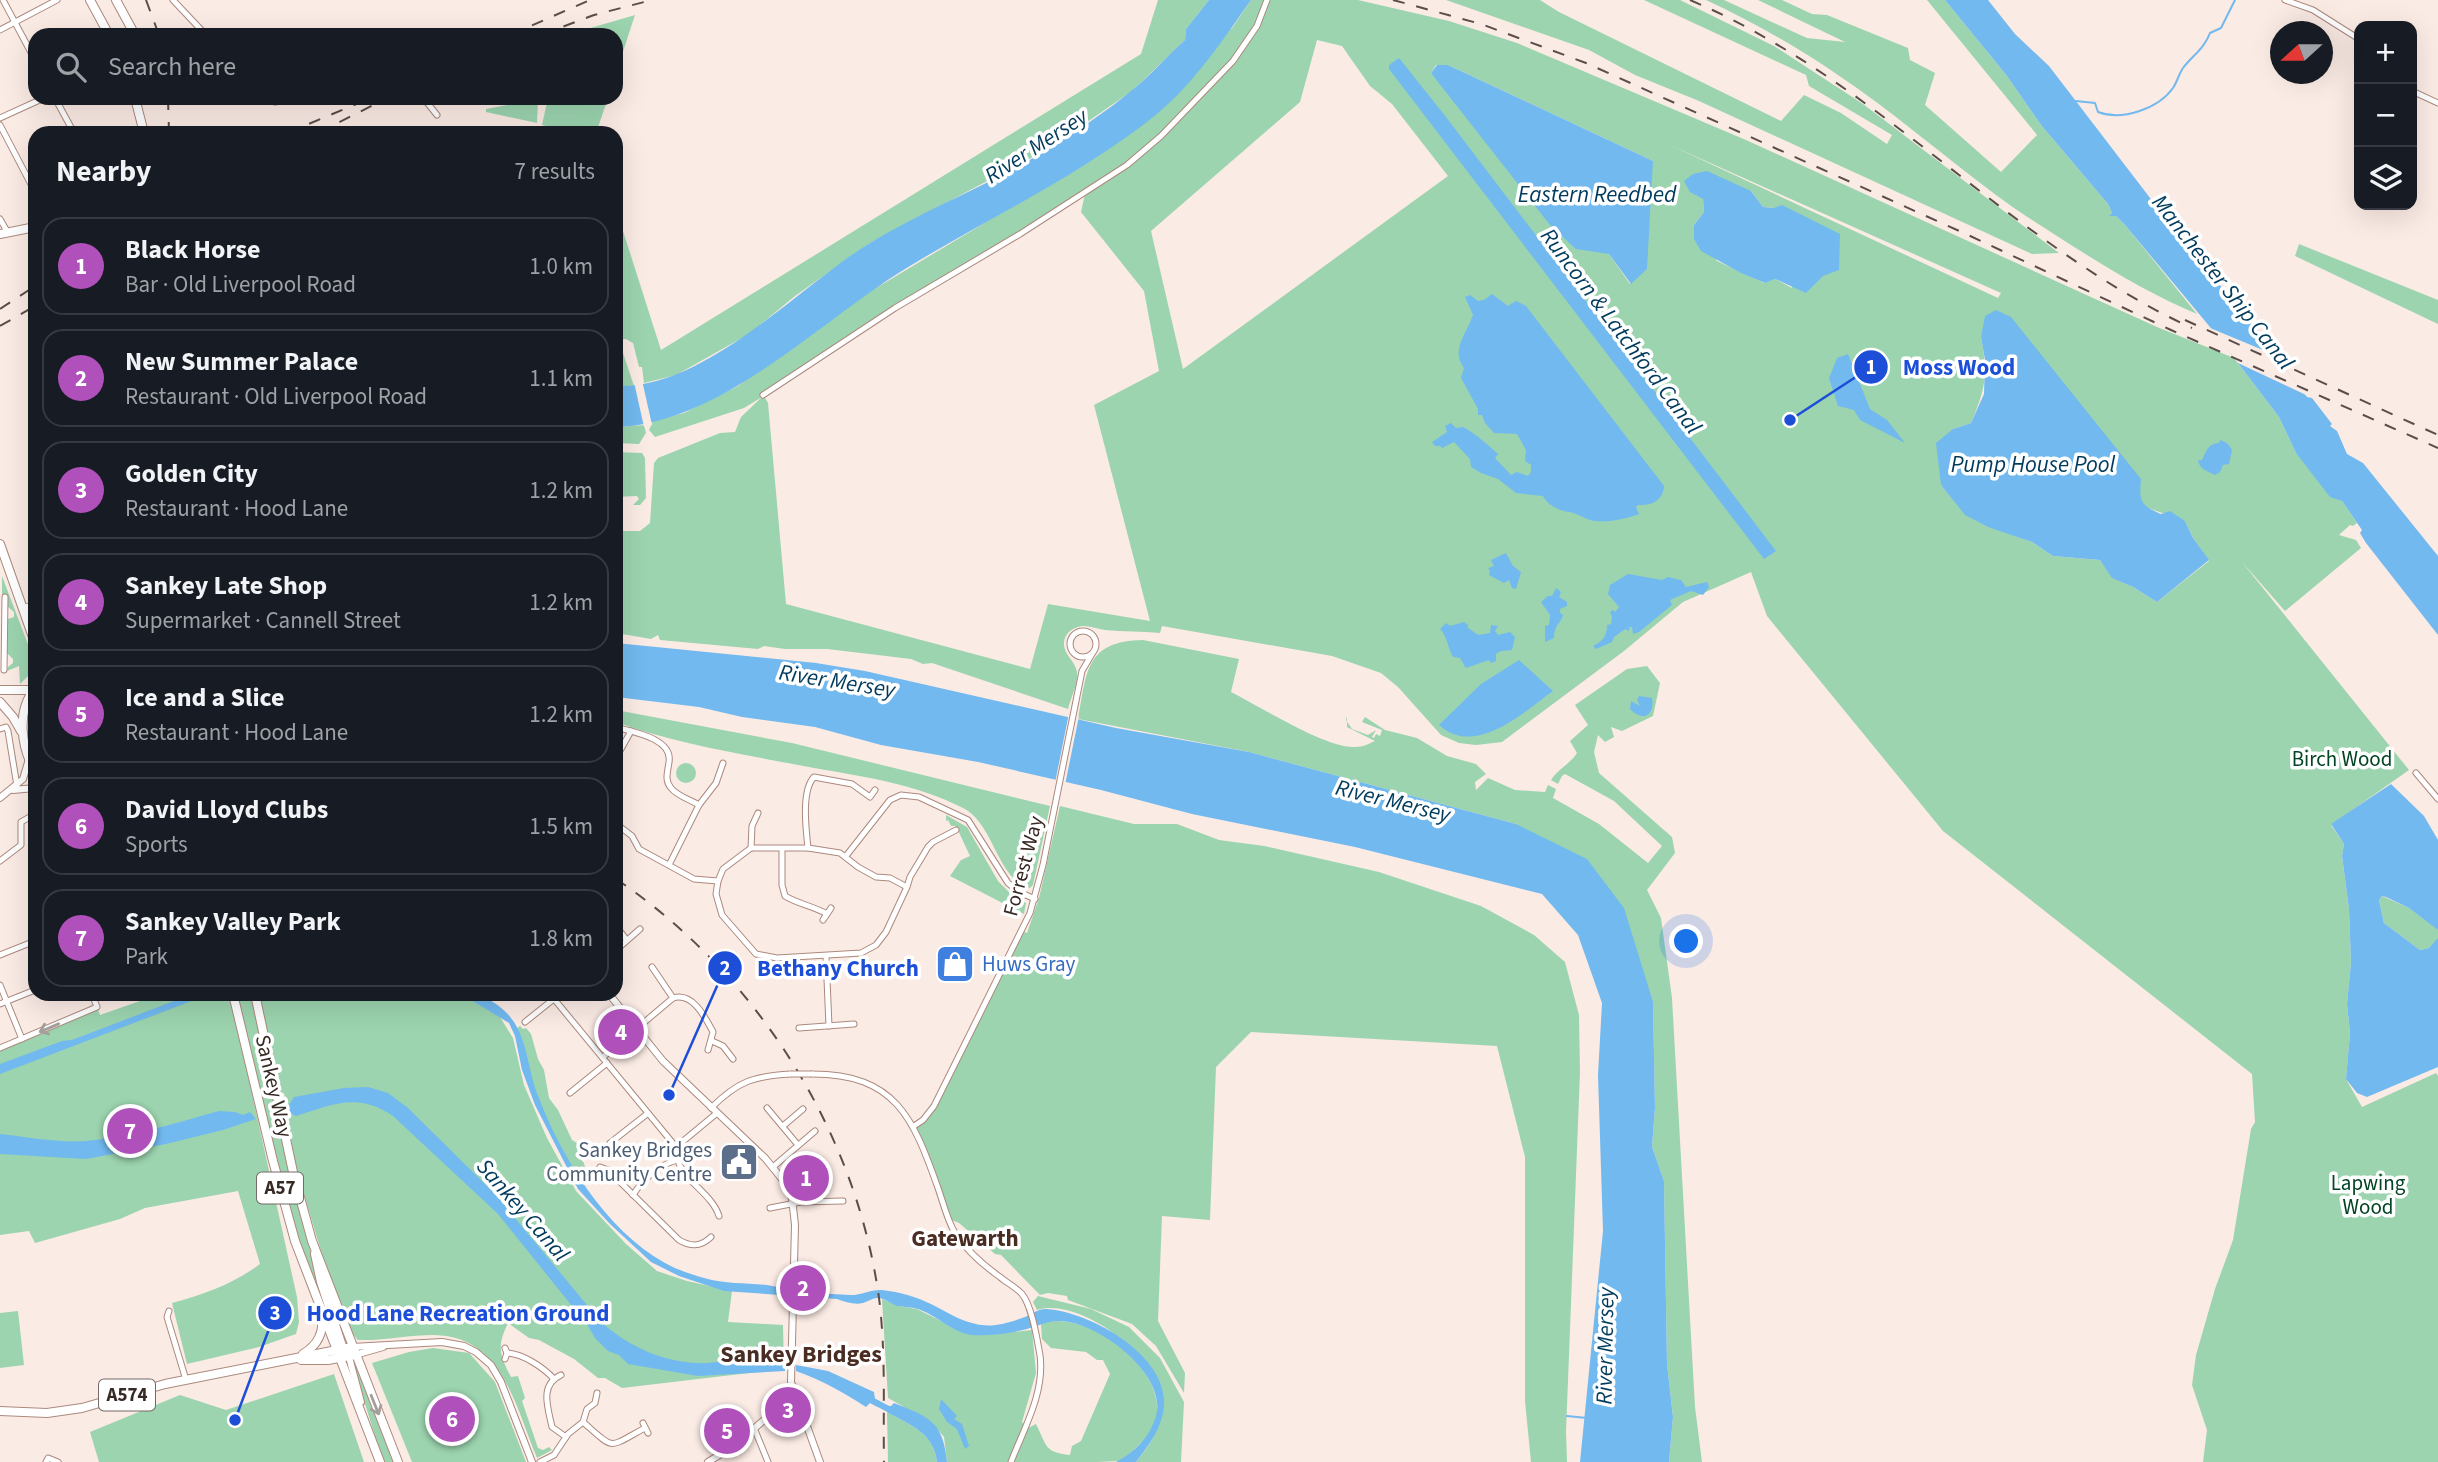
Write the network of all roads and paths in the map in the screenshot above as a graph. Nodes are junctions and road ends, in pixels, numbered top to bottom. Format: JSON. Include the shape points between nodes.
{"nodes":[{"id":1,"x":3,"y":0,"type":"edge"},
{"id":2,"x":57,"y":0,"type":"edge"},
{"id":3,"x":90,"y":0,"type":"edge"},
{"id":4,"x":116,"y":0,"type":"edge"},
{"id":5,"x":173,"y":0,"type":"edge"},
{"id":6,"x":2286,"y":0,"type":"edge"},
{"id":7,"x":1267,"y":3,"type":"edge"},
{"id":8,"x":15,"y":23,"type":"junction"},
{"id":9,"x":105,"y":28,"type":"edge"},
{"id":10,"x":131,"y":28,"type":"edge"},
{"id":11,"x":199,"y":28,"type":"edge"},
{"id":12,"x":0,"y":30,"type":"edge"},
{"id":13,"x":2354,"y":36,"type":"edge"},
{"id":14,"x":28,"y":47,"type":"edge"},
{"id":15,"x":2417,"y":93,"type":"edge"},
{"id":16,"x":2438,"y":103,"type":"edge"},
{"id":17,"x":29,"y":105,"type":"edge"},
{"id":18,"x":59,"y":105,"type":"edge"},
{"id":19,"x":137,"y":105,"type":"edge"},
{"id":20,"x":429,"y":105,"type":"edge"},
{"id":21,"x":437,"y":115,"type":"dead end"},
{"id":22,"x":0,"y":118,"type":"edge"},
{"id":23,"x":0,"y":125,"type":"edge"},
{"id":24,"x":70,"y":126,"type":"edge"},
{"id":25,"x":142,"y":126,"type":"edge"},
{"id":26,"x":28,"y":179,"type":"edge"},
{"id":27,"x":0,"y":219,"type":"edge"},
{"id":28,"x":28,"y":229,"type":"edge"},
{"id":29,"x":4,"y":234,"type":"edge"},
{"id":30,"x":763,"y":396,"type":"dead end"},
{"id":31,"x":0,"y":544,"type":"edge"},
{"id":32,"x":15,"y":586,"type":"junction"},
{"id":33,"x":5,"y":597,"type":"dead end"},
{"id":34,"x":28,"y":611,"type":"edge"},
{"id":35,"x":5,"y":615,"type":"junction"},
{"id":36,"x":14,"y":615,"type":"dead end"},
{"id":37,"x":28,"y":623,"type":"edge"},
{"id":38,"x":2,"y":651,"type":"edge"},
{"id":39,"x":1092,"y":654,"type":"junction"},
{"id":40,"x":1074,"y":655,"type":"junction"},
{"id":41,"x":4,"y":670,"type":"dead end"},
{"id":42,"x":1082,"y":671,"type":"junction"},
{"id":43,"x":28,"y":689,"type":"edge"},
{"id":44,"x":0,"y":690,"type":"edge"},
{"id":45,"x":28,"y":700,"type":"edge"},
{"id":46,"x":0,"y":702,"type":"edge"},
{"id":47,"x":3,"y":728,"type":"edge"},
{"id":48,"x":623,"y":729,"type":"edge"},
{"id":49,"x":631,"y":731,"type":"junction"},
{"id":50,"x":23,"y":737,"type":"junction"},
{"id":51,"x":623,"y":745,"type":"edge"},
{"id":52,"x":28,"y":754,"type":"edge"},
{"id":53,"x":723,"y":763,"type":"dead end"},
{"id":54,"x":28,"y":765,"type":"edge"},
{"id":55,"x":2416,"y":773,"type":"dead end"},
{"id":56,"x":16,"y":788,"type":"junction"},
{"id":57,"x":28,"y":788,"type":"edge"},
{"id":58,"x":875,"y":790,"type":"dead end"},
{"id":59,"x":0,"y":798,"type":"edge"},
{"id":60,"x":2438,"y":799,"type":"edge"},
{"id":61,"x":699,"y":805,"type":"junction"},
{"id":62,"x":758,"y":813,"type":"dead end"},
{"id":63,"x":28,"y":818,"type":"edge"},
{"id":64,"x":946,"y":824,"type":"dead end"},
{"id":65,"x":623,"y":829,"type":"edge"},
{"id":66,"x":751,"y":848,"type":"junction"},
{"id":67,"x":808,"y":848,"type":"junction"},
{"id":68,"x":782,"y":849,"type":"junction"},
{"id":69,"x":846,"y":856,"type":"junction"},
{"id":70,"x":0,"y":860,"type":"edge"},
{"id":71,"x":669,"y":864,"type":"junction"},
{"id":72,"x":718,"y":881,"type":"junction"},
{"id":73,"x":906,"y":887,"type":"junction"},
{"id":74,"x":1035,"y":899,"type":"junction"},
{"id":75,"x":823,"y":920,"type":"dead end"},
{"id":76,"x":640,"y":929,"type":"dead end"},
{"id":77,"x":623,"y":935,"type":"edge"},
{"id":78,"x":626,"y":939,"type":"junction"},
{"id":79,"x":623,"y":942,"type":"edge"},
{"id":80,"x":28,"y":944,"type":"edge"},
{"id":81,"x":0,"y":955,"type":"edge"},
{"id":82,"x":825,"y":956,"type":"junction"},
{"id":83,"x":652,"y":967,"type":"dead end"},
{"id":84,"x":0,"y":985,"type":"edge"},
{"id":85,"x":28,"y":993,"type":"edge"},
{"id":86,"x":673,"y":998,"type":"junction"},
{"id":87,"x":7,"y":1001,"type":"junction"},
{"id":88,"x":95,"y":1001,"type":"edge"},
{"id":89,"x":235,"y":1001,"type":"edge"},
{"id":90,"x":256,"y":1001,"type":"edge"},
{"id":91,"x":548,"y":1001,"type":"edge"},
{"id":92,"x":555,"y":1001,"type":"edge"},
{"id":93,"x":615,"y":1001,"type":"edge"},
{"id":94,"x":0,"y":1004,"type":"edge"},
{"id":95,"x":525,"y":1022,"type":"dead end"},
{"id":96,"x":855,"y":1024,"type":"dead end"},
{"id":97,"x":829,"y":1026,"type":"junction"},
{"id":98,"x":636,"y":1028,"type":"junction"},
{"id":99,"x":799,"y":1028,"type":"dead end"},
{"id":100,"x":22,"y":1039,"type":"junction"},
{"id":101,"x":712,"y":1041,"type":"junction"},
{"id":102,"x":0,"y":1048,"type":"edge"},
{"id":103,"x":708,"y":1050,"type":"dead end"},
{"id":104,"x":733,"y":1059,"type":"dead end"},
{"id":105,"x":605,"y":1060,"type":"junction"},
{"id":106,"x":570,"y":1093,"type":"dead end"},
{"id":107,"x":767,"y":1108,"type":"dead end"},
{"id":108,"x":803,"y":1109,"type":"dead end"},
{"id":109,"x":714,"y":1110,"type":"junction"},
{"id":110,"x":647,"y":1114,"type":"junction"},
{"id":111,"x":783,"y":1126,"type":"junction"},
{"id":112,"x":914,"y":1126,"type":"junction"},
{"id":113,"x":815,"y":1131,"type":"dead end"},
{"id":114,"x":610,"y":1143,"type":"dead end"},
{"id":115,"x":799,"y":1145,"type":"junction"},
{"id":116,"x":676,"y":1147,"type":"junction"},
{"id":117,"x":677,"y":1160,"type":"junction"},
{"id":118,"x":600,"y":1167,"type":"dead end"},
{"id":119,"x":773,"y":1167,"type":"junction"},
{"id":120,"x":633,"y":1195,"type":"junction"},
{"id":121,"x":843,"y":1200,"type":"dead end"},
{"id":122,"x":711,"y":1201,"type":"junction"},
{"id":123,"x":794,"y":1204,"type":"junction"},
{"id":124,"x":705,"y":1208,"type":"dead end"},
{"id":125,"x":770,"y":1208,"type":"dead end"},
{"id":126,"x":719,"y":1216,"type":"dead end"},
{"id":127,"x":713,"y":1248,"type":"dead end"},
{"id":128,"x":169,"y":1311,"type":"dead end"},
{"id":129,"x":322,"y":1313,"type":"junction"},
{"id":130,"x":346,"y":1353,"type":"junction"},
{"id":131,"x":506,"y":1353,"type":"dead end"},
{"id":132,"x":295,"y":1359,"type":"junction"},
{"id":133,"x":561,"y":1375,"type":"dead end"},
{"id":134,"x":554,"y":1379,"type":"junction"},
{"id":135,"x":186,"y":1380,"type":"junction"},
{"id":136,"x":596,"y":1392,"type":"dead end"},
{"id":137,"x":794,"y":1394,"type":"junction"},
{"id":138,"x":0,"y":1411,"type":"edge"},
{"id":139,"x":583,"y":1422,"type":"junction"},
{"id":140,"x":645,"y":1428,"type":"dead end"},
{"id":141,"x":754,"y":1428,"type":"junction"},
{"id":142,"x":566,"y":1437,"type":"junction"},
{"id":143,"x":41,"y":1454,"type":"dead end"},
{"id":144,"x":47,"y":1460,"type":"edge"},
{"id":145,"x":58,"y":1462,"type":"edge"},
{"id":146,"x":380,"y":1462,"type":"edge"},
{"id":147,"x":398,"y":1462,"type":"edge"},
{"id":148,"x":533,"y":1462,"type":"edge"},
{"id":149,"x":540,"y":1462,"type":"edge"},
{"id":150,"x":708,"y":1462,"type":"edge"},
{"id":151,"x":768,"y":1462,"type":"edge"},
{"id":152,"x":820,"y":1462,"type":"edge"},
{"id":153,"x":1011,"y":1462,"type":"edge"}],
"edges":[{"from":1,"to":8,"type":"street"},
{"from":2,"to":8,"type":"street"},
{"from":3,"to":9,"type":"main road"},
{"from":4,"to":10,"type":"main road"},
{"from":5,"to":11,"type":"street"},
{"from":6,"to":13,"type":"street","via":[[2313,10]]},
{"from":7,"to":30,"type":"street","via":[[1233,61],[1161,136],[1126,165]]},
{"from":8,"to":12,"type":"street"},
{"from":8,"to":14,"type":"street"},
{"from":15,"to":16,"type":"street"},
{"from":17,"to":22,"type":"street"},
{"from":18,"to":24,"type":"street"},
{"from":19,"to":25,"type":"main road"},
{"from":20,"to":21,"type":"street"},
{"from":23,"to":26,"type":"street"},
{"from":27,"to":29,"type":"street"},
{"from":28,"to":29,"type":"main road"},
{"from":31,"to":32,"type":"main road"},
{"from":32,"to":34,"type":"main road"},
{"from":32,"to":37,"type":"main road"},
{"from":33,"to":35,"type":"street"},
{"from":35,"to":36,"type":"street"},
{"from":35,"to":38,"type":"street"},
{"from":38,"to":41,"type":"street","via":[[7,661]]},
{"from":39,"to":40,"type":"street"},
{"from":39,"to":40,"type":"street","via":[[1095,639],[1082,631],[1070,640]]},
{"from":39,"to":42,"type":"street","name":"Forrest Way"},
{"from":40,"to":42,"type":"street"},
{"from":42,"to":74,"type":"street","name":"Forrest Way"},
{"from":43,"to":44,"type":"main road"},
{"from":45,"to":50,"type":"main road"},
{"from":46,"to":50,"type":"main road"},
{"from":47,"to":56,"type":"street"},
{"from":48,"to":49,"type":"street"},
{"from":49,"to":51,"type":"street"},
{"from":49,"to":61,"type":"street","via":[[668,751],[668,785]]},
{"from":50,"to":52,"type":"main road"},
{"from":53,"to":61,"type":"street","via":[[716,783]]},
{"from":54,"to":56,"type":"street"},
{"from":55,"to":60,"type":"street"},
{"from":56,"to":57,"type":"street"},
{"from":56,"to":59,"type":"street"},
{"from":58,"to":67,"type":"street","via":[[870,797],[852,785],[814,777],[808,783]]},
{"from":61,"to":71,"type":"street"},
{"from":62,"to":66,"type":"street"},
{"from":63,"to":70,"type":"street","via":[[21,822],[19,848]]},
{"from":64,"to":73,"type":"street","via":[[953,831],[928,847]]},
{"from":65,"to":71,"type":"street","via":[[639,849]]},
{"from":66,"to":68,"type":"street"},
{"from":66,"to":72,"type":"street","via":[[723,869]]},
{"from":67,"to":68,"type":"street"},
{"from":67,"to":69,"type":"street"},
{"from":68,"to":75,"type":"street","via":[[785,896],[829,911]]},
{"from":69,"to":73,"type":"street","via":[[876,877]]},
{"from":69,"to":74,"type":"street","via":[[890,800],[901,795],[919,797],[968,820],[1008,883]]},
{"from":71,"to":72,"type":"street","via":[[694,879]]},
{"from":72,"to":82,"type":"street","via":[[716,894],[722,915],[757,954]]},
{"from":73,"to":82,"type":"street","via":[[876,944],[862,953]]},
{"from":74,"to":112,"type":"street","name":"Forrest Way","via":[[934,1106]]},
{"from":76,"to":78,"type":"street"},
{"from":77,"to":78,"type":"street"},
{"from":78,"to":79,"type":"street"},
{"from":80,"to":81,"type":"street"},
{"from":82,"to":97,"type":"street"},
{"from":83,"to":86,"type":"street"},
{"from":84,"to":87,"type":"street"},
{"from":85,"to":87,"type":"street"},
{"from":86,"to":98,"type":"street"},
{"from":86,"to":101,"type":"street","via":[[690,999],[707,1020]]},
{"from":87,"to":94,"type":"street"},
{"from":87,"to":100,"type":"street"},
{"from":88,"to":100,"type":"street","one_way":true,"via":[[97,1007]]},
{"from":89,"to":129,"type":"main road","name":"Sankey Way","number":"A57","via":[[287,1214]]},
{"from":90,"to":130,"type":"main road","name":"Sankey Way","number":"A57","via":[[293,1172]]},
{"from":91,"to":95,"type":"street"},
{"from":92,"to":105,"type":"street"},
{"from":93,"to":98,"type":"street"},
{"from":96,"to":97,"type":"street"},
{"from":97,"to":99,"type":"street"},
{"from":98,"to":105,"type":"street"},
{"from":98,"to":109,"type":"street"},
{"from":100,"to":102,"type":"street"},
{"from":101,"to":103,"type":"street"},
{"from":101,"to":104,"type":"street"},
{"from":105,"to":106,"type":"street"},
{"from":105,"to":110,"type":"street"},
{"from":107,"to":111,"type":"street"},
{"from":108,"to":111,"type":"street"},
{"from":109,"to":112,"type":"street","bridge":true,"via":[[729,1091],[764,1075],[839,1075],[867,1083],[888,1097]]},
{"from":109,"to":116,"type":"street"},
{"from":109,"to":119,"type":"street"},
{"from":110,"to":114,"type":"street"},
{"from":110,"to":116,"type":"street"},
{"from":111,"to":115,"type":"street"},
{"from":112,"to":153,"type":"street","via":[[953,1228],[977,1259],[1022,1294],[1030,1314],[1040,1357],[1039,1383]]},
{"from":113,"to":115,"type":"street"},
{"from":115,"to":119,"type":"street"},
{"from":116,"to":117,"type":"street"},
{"from":117,"to":120,"type":"street","via":[[664,1164]]},
{"from":117,"to":122,"type":"street"},
{"from":118,"to":120,"type":"street"},
{"from":119,"to":123,"type":"street"},
{"from":120,"to":127,"type":"street","via":[[679,1240],[693,1246],[709,1239]]},
{"from":121,"to":123,"type":"street"},
{"from":122,"to":124,"type":"street"},
{"from":122,"to":126,"type":"street"},
{"from":123,"to":125,"type":"street"},
{"from":123,"to":137,"type":"street","via":[[790,1368]]},
{"from":128,"to":135,"type":"street"},
{"from":129,"to":130,"type":"main road","name":"Sankey Way","number":"A57"},
{"from":129,"to":132,"type":"main road","via":[[317,1343]]},
{"from":130,"to":132,"type":"main road","number":"A574"},
{"from":130,"to":146,"type":"main road","name":"Sankey Way","number":"A57"},
{"from":130,"to":147,"type":"main road","name":"Sankey Way","number":"A57","one_way":true},
{"from":130,"to":148,"type":"street","via":[[412,1342],[442,1342],[476,1352],[501,1382]]},
{"from":131,"to":134,"type":"street","via":[[546,1370]]},
{"from":132,"to":135,"type":"main road","number":"A574"},
{"from":133,"to":134,"type":"street"},
{"from":134,"to":142,"type":"street","via":[[546,1395],[551,1423]]},
{"from":135,"to":138,"type":"main road","number":"A574","via":[[68,1410]]},
{"from":136,"to":139,"type":"street"},
{"from":137,"to":141,"type":"street"},
{"from":137,"to":152,"type":"street"},
{"from":139,"to":140,"type":"street","via":[[612,1445]]},
{"from":139,"to":142,"type":"street"},
{"from":141,"to":150,"type":"street"},
{"from":141,"to":151,"type":"street"},
{"from":142,"to":149,"type":"street","via":[[554,1455]]},
{"from":143,"to":144,"type":"street"},
{"from":144,"to":145,"type":"street"}]}
